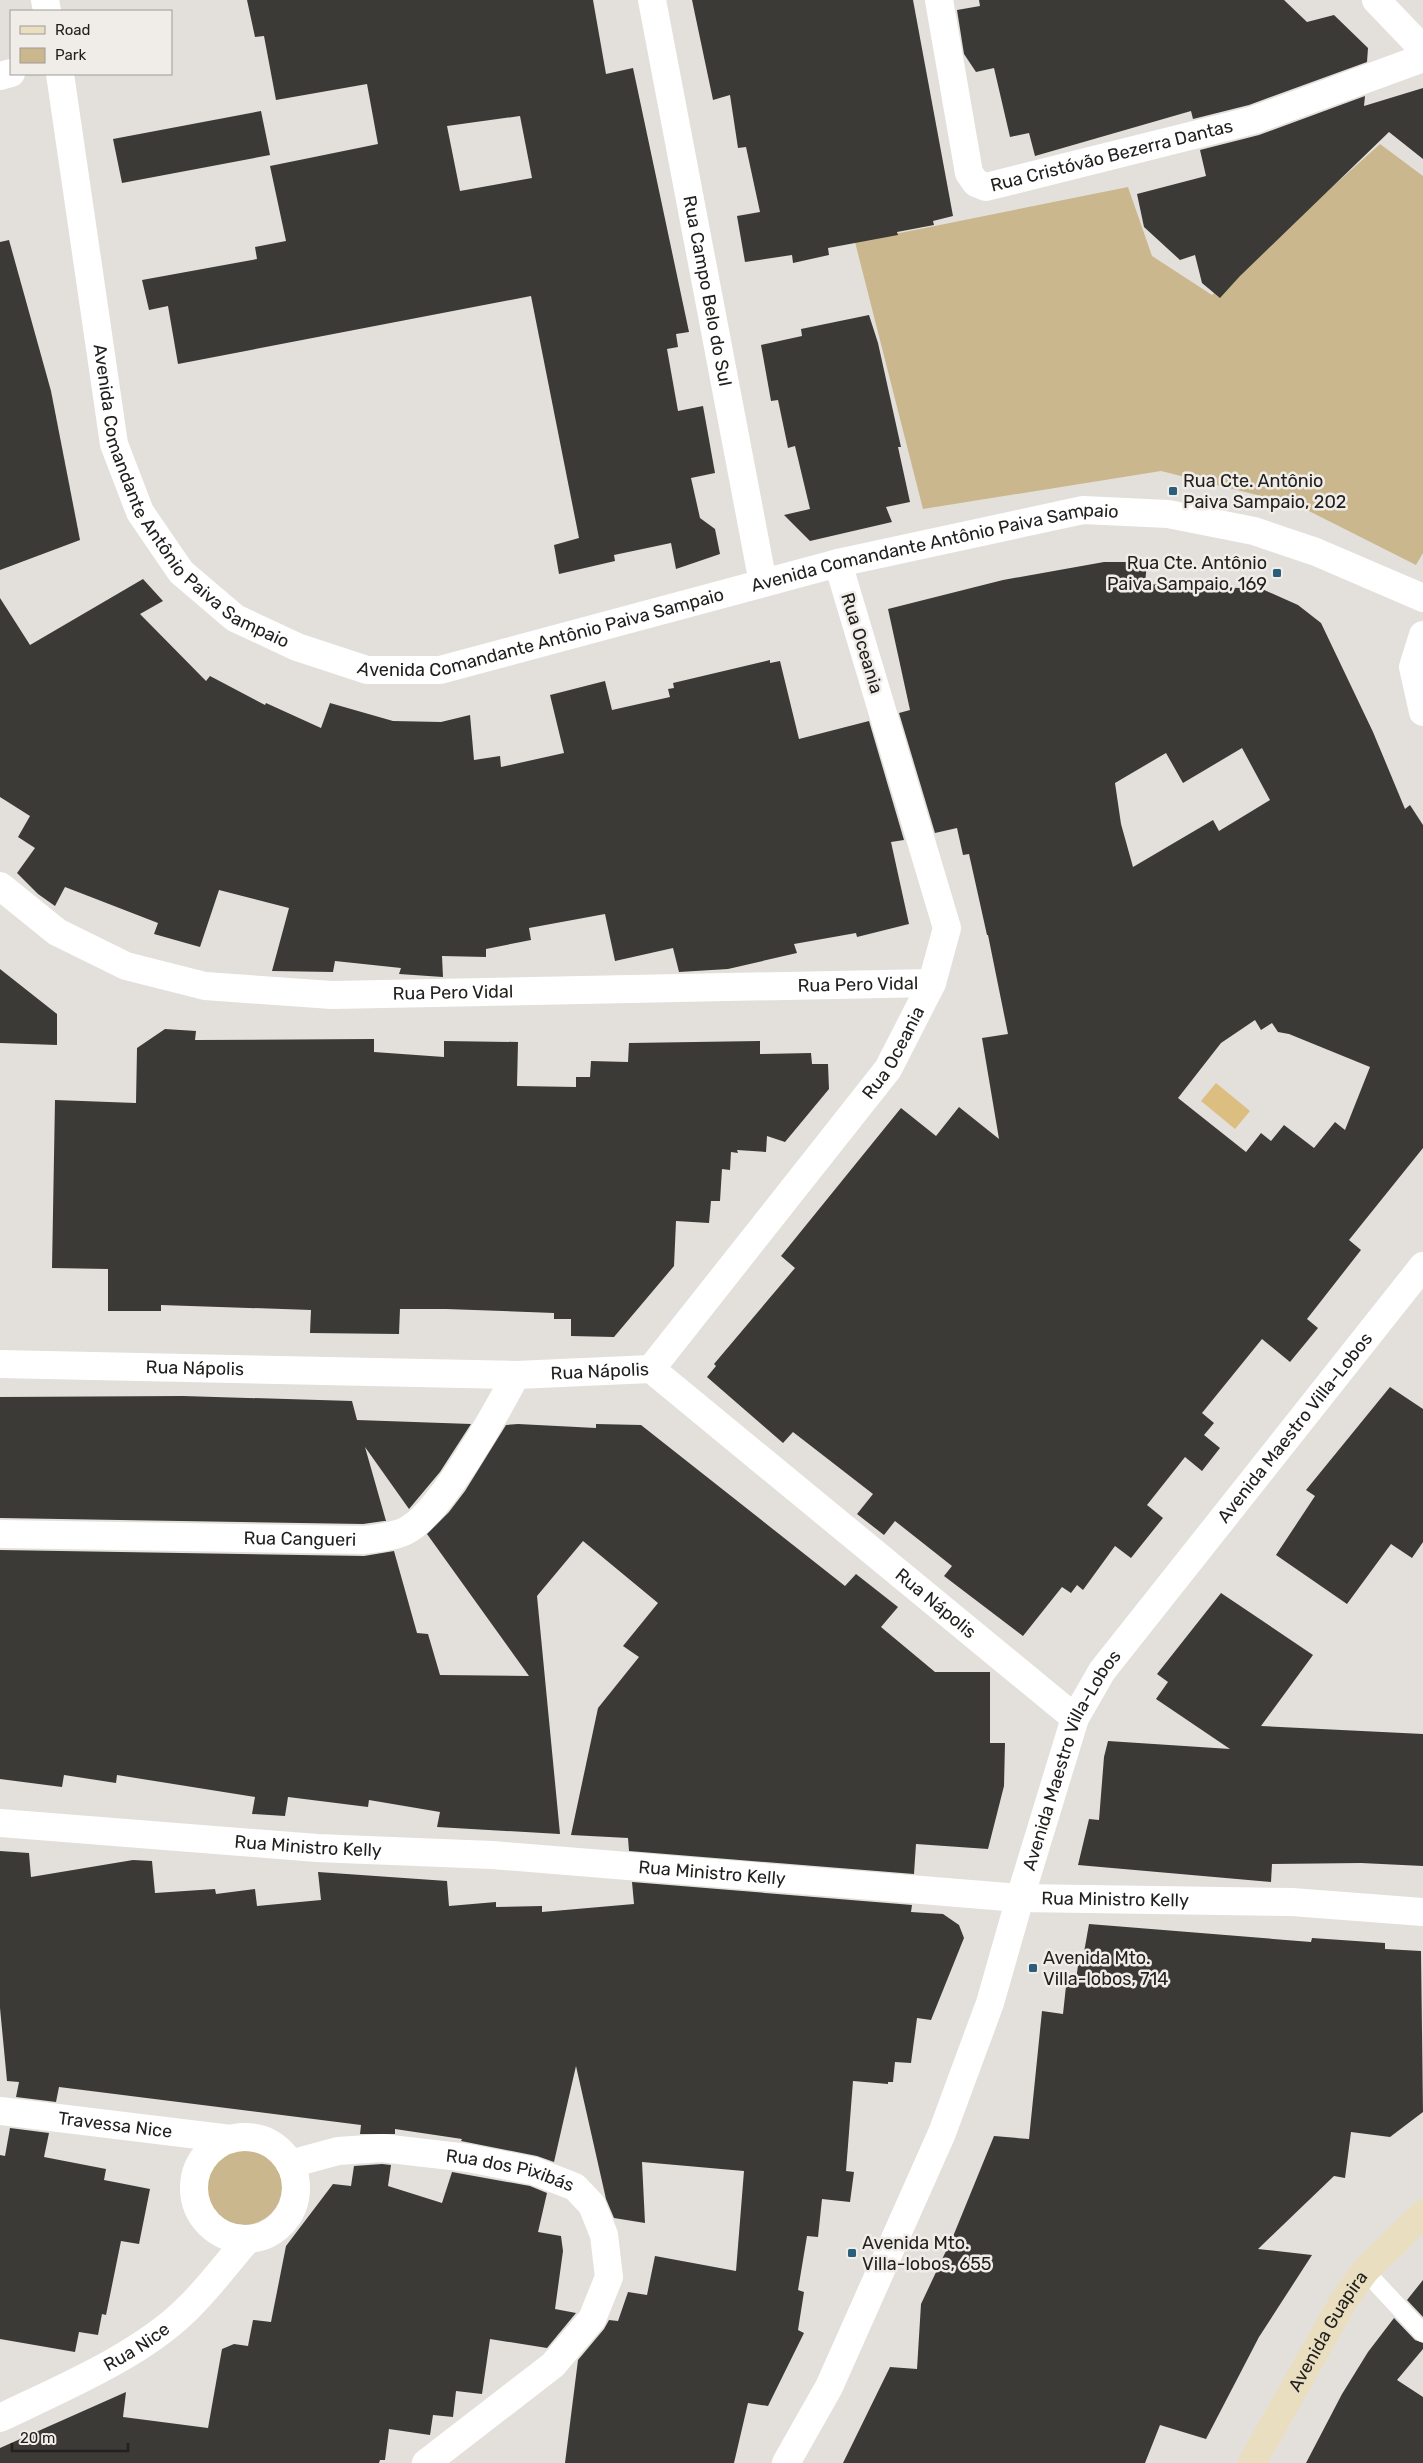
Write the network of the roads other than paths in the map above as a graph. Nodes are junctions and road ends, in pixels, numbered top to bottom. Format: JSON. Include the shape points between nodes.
{"nodes":[{"id":1,"x":652,"y":0,"type":"edge"},
{"id":2,"x":939,"y":0,"type":"edge"},
{"id":3,"x":1376,"y":0,"type":"edge"},
{"id":4,"x":1423,"y":49,"type":"edge"},
{"id":5,"x":1423,"y":58,"type":"edge"},
{"id":6,"x":60,"y":75,"type":"edge"},
{"id":7,"x":838,"y":563,"type":"junction"},
{"id":8,"x":763,"y":583,"type":"junction"},
{"id":9,"x":1423,"y":598,"type":"edge"},
{"id":10,"x":1423,"y":635,"type":"edge"},
{"id":11,"x":1423,"y":712,"type":"edge"},
{"id":12,"x":0,"y":886,"type":"edge"},
{"id":13,"x":932,"y":984,"type":"junction"},
{"id":14,"x":1423,"y":1266,"type":"edge"},
{"id":15,"x":0,"y":1364,"type":"edge"},
{"id":16,"x":651,"y":1369,"type":"junction"},
{"id":17,"x":516,"y":1374,"type":"junction"},
{"id":18,"x":0,"y":1534,"type":"edge"},
{"id":19,"x":1075,"y":1718,"type":"junction"},
{"id":20,"x":0,"y":1823,"type":"edge"},
{"id":21,"x":1020,"y":1898,"type":"junction"},
{"id":22,"x":1423,"y":1912,"type":"edge"},
{"id":23,"x":0,"y":2111,"type":"edge"},
{"id":24,"x":230,"y":2139,"type":"junction"},
{"id":25,"x":290,"y":2164,"type":"junction"},
{"id":26,"x":1423,"y":2214,"type":"edge"},
{"id":27,"x":247,"y":2240,"type":"junction"},
{"id":28,"x":1365,"y":2271,"type":"junction"},
{"id":29,"x":1423,"y":2333,"type":"edge"},
{"id":30,"x":0,"y":2418,"type":"edge"},
{"id":31,"x":426,"y":2463,"type":"edge"},
{"id":32,"x":786,"y":2463,"type":"edge"},
{"id":33,"x":1252,"y":2463,"type":"edge"}],
"edges":[{"from":1,"to":8,"type":"street","name":"Rua Campo Belo do Sul"},
{"from":2,"to":5,"type":"street","name":"Rua Cristóvão Bezerra Dantas","via":[[970,173],[976,183],[986,186],[1254,120]]},
{"from":3,"to":4,"type":"street"},
{"from":6,"to":8,"type":"street","name":"Avenida Comandante Antônio Paiva Sampaio","via":[[114,444],[140,512],[180,572],[235,618],[297,647],[367,670],[440,670]]},
{"from":7,"to":8,"type":"street","name":"Avenida Comandante Antônio Paiva Sampaio"},
{"from":7,"to":9,"type":"street","name":"Avenida Comandante Antônio Paiva Sampaio","via":[[1083,510],[1168,514],[1254,531],[1316,552]]},
{"from":7,"to":13,"type":"street","name":"Rua Oceania","via":[[947,928]]},
{"from":10,"to":11,"type":"street","via":[[1413,668]]},
{"from":12,"to":13,"type":"street","name":"Rua Pero Vidal","via":[[57,932],[126,966],[205,986],[332,995]]},
{"from":13,"to":16,"type":"street","name":"Rua Oceania","via":[[888,1069]]},
{"from":14,"to":19,"type":"street","name":"Avenida Maestro Villa-Lobos","via":[[1102,1671]]},
{"from":15,"to":17,"type":"street","name":"Rua Nápolis"},
{"from":16,"to":17,"type":"street","name":"Rua Nápolis"},
{"from":16,"to":19,"type":"street","name":"Rua Nápolis"},
{"from":17,"to":18,"type":"street","name":"Rua Cangueri","via":[[441,1496],[428,1514],[407,1531],[364,1540]]},
{"from":19,"to":21,"type":"street","name":"Avenida Maestro Villa-Lobos"},
{"from":20,"to":21,"type":"street","name":"Rua Ministro Kelly","via":[[317,1848],[492,1855]]},
{"from":21,"to":22,"type":"street","name":"Rua Ministro Kelly","via":[[1292,1902]]},
{"from":21,"to":32,"type":"street","name":"Avenida Maestro Villa-Lobos","via":[[990,2003],[942,2133],[829,2387]]},
{"from":23,"to":24,"type":"street","name":"Travessa Nice"},
{"from":24,"to":25,"type":"street","via":[[248,2137],[265,2140],[280,2150]]},
{"from":24,"to":27,"type":"street","via":[[215,2146],[204,2157],[196,2172],[193,2189],[203,2220],[231,2238]]},
{"from":25,"to":27,"type":"street","via":[[296,2180],[296,2198],[290,2214],[279,2228],[264,2237]]},
{"from":25,"to":31,"type":"street","name":"Rua dos Pixibás","via":[[338,2151],[382,2148],[468,2158],[534,2171],[575,2187],[592,2205],[604,2235],[609,2277],[592,2319],[553,2365]]},
{"from":26,"to":28,"type":"main road","name":"Avenida Guapira"},
{"from":27,"to":30,"type":"street","name":"Rua Nice","via":[[187,2310],[157,2333],[105,2367]]},
{"from":28,"to":29,"type":"lane"},
{"from":28,"to":33,"type":"main road","name":"Avenida Guapira","via":[[1344,2300]]}]}
